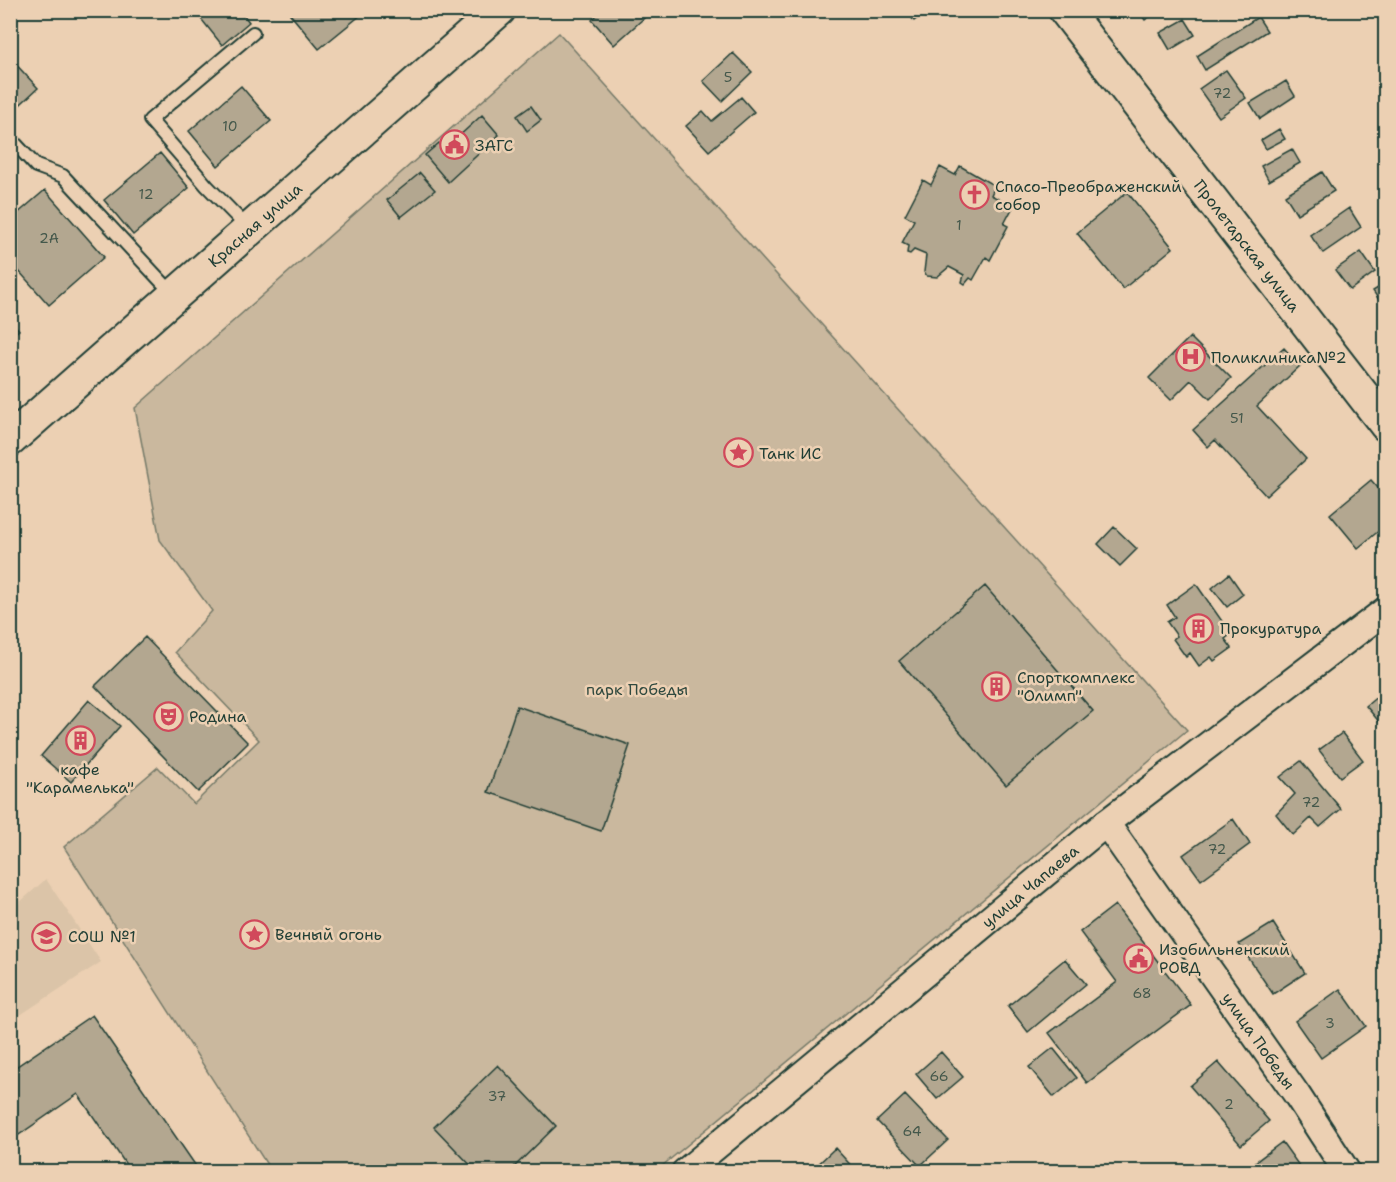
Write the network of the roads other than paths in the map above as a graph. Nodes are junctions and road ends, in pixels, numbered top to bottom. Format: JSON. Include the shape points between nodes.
{"nodes":[{"id":1,"x":499,"y":10,"type":"edge"},
{"id":2,"x":1065,"y":10,"type":"edge"},
{"id":3,"x":253,"y":33,"type":"dead end"},
{"id":4,"x":10,"y":138,"type":"edge"},
{"id":5,"x":250,"y":230,"type":"junction"},
{"id":6,"x":175,"y":296,"type":"junction"},
{"id":7,"x":1386,"y":425,"type":"edge"},
{"id":8,"x":10,"y":441,"type":"edge"},
{"id":9,"x":1386,"y":610,"type":"edge"},
{"id":10,"x":1106,"y":823,"type":"junction"},
{"id":11,"x":687,"y":1171,"type":"edge"},
{"id":12,"x":1347,"y":1172,"type":"edge"}],
"edges":[{"from":1,"to":5,"type":"street","name":"Красная улица"},
{"from":2,"to":7,"type":"street","name":"Пролетарская улица"},
{"from":3,"to":5,"type":"lane","via":[[150,120]]},
{"from":4,"to":6,"type":"lane","via":[[36,166],[63,176]]},
{"from":5,"to":6,"type":"street","name":"Красная улица"},
{"from":6,"to":8,"type":"street","name":"Красная улица"},
{"from":9,"to":10,"type":"street","name":"улица Чапаева"},
{"from":10,"to":11,"type":"street","name":"улица Чапаева"},
{"from":10,"to":12,"type":"street","name":"улица Победы"}]}
